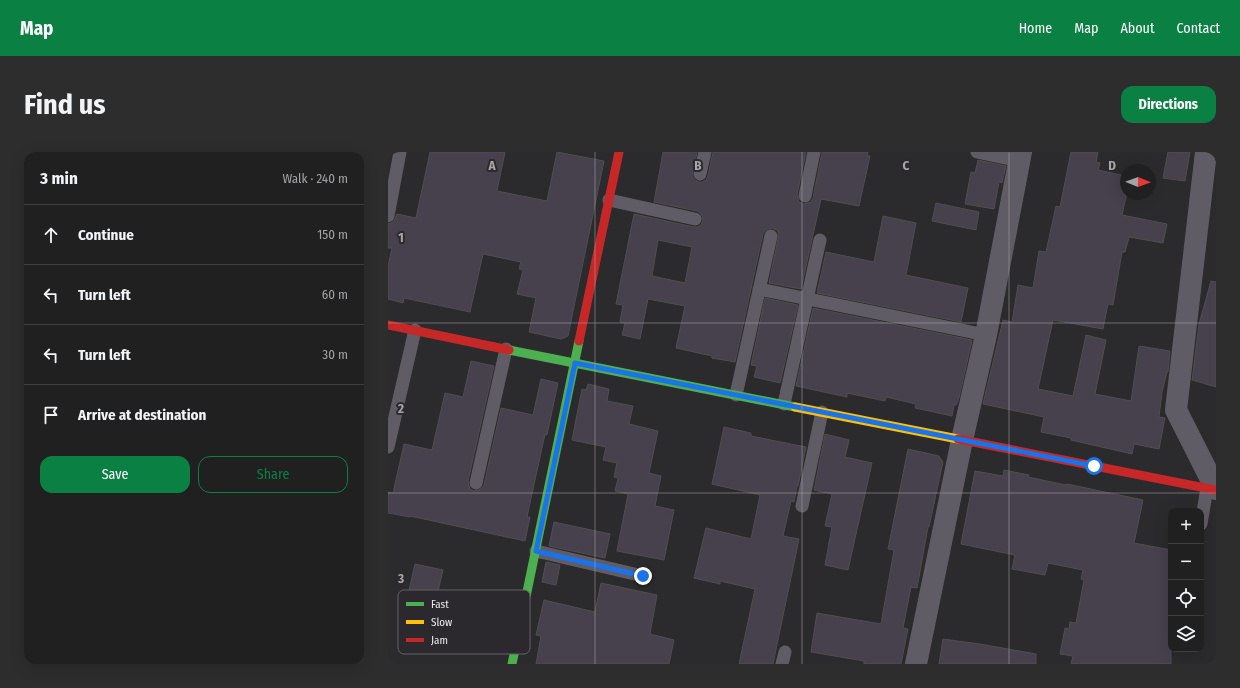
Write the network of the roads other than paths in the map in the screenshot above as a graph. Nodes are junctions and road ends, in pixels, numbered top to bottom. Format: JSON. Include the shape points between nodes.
{"nodes":[{"id":1,"x":400,"y":152,"type":"edge"},
{"id":2,"x":619,"y":152,"type":"edge"},
{"id":3,"x":705,"y":152,"type":"edge"},
{"id":4,"x":814,"y":152,"type":"edge"},
{"id":5,"x":977,"y":152,"type":"edge"},
{"id":6,"x":1206,"y":152,"type":"edge"},
{"id":7,"x":1020,"y":157,"type":"edge"},
{"id":8,"x":700,"y":174,"type":"dead end"},
{"id":9,"x":805,"y":196,"type":"dead end"},
{"id":10,"x":609,"y":200,"type":"junction"},
{"id":11,"x":388,"y":216,"type":"edge"},
{"id":12,"x":695,"y":219,"type":"dead end"},
{"id":13,"x":770,"y":236,"type":"dead end"},
{"id":14,"x":820,"y":240,"type":"dead end"},
{"id":15,"x":759,"y":288,"type":"junction"},
{"id":16,"x":807,"y":298,"type":"junction"},
{"id":17,"x":388,"y":325,"type":"edge"},
{"id":18,"x":414,"y":330,"type":"junction"},
{"id":19,"x":986,"y":335,"type":"junction"},
{"id":20,"x":506,"y":349,"type":"junction"},
{"id":21,"x":575,"y":363,"type":"junction"},
{"id":22,"x":736,"y":395,"type":"junction"},
{"id":23,"x":784,"y":404,"type":"junction"},
{"id":24,"x":822,"y":412,"type":"junction"},
{"id":25,"x":962,"y":440,"type":"junction"},
{"id":26,"x":388,"y":448,"type":"edge"},
{"id":27,"x":476,"y":483,"type":"dead end"},
{"id":28,"x":1213,"y":489,"type":"edge"},
{"id":29,"x":802,"y":506,"type":"dead end"},
{"id":30,"x":1204,"y":515,"type":"edge"},
{"id":31,"x":536,"y":551,"type":"junction"},
{"id":32,"x":643,"y":576,"type":"dead end"},
{"id":33,"x":528,"y":590,"type":"edge"},
{"id":34,"x":514,"y":654,"type":"edge"},
{"id":35,"x":512,"y":664,"type":"edge"},
{"id":36,"x":916,"y":664,"type":"edge"}],
"edges":[{"from":1,"to":11,"type":"lane"},
{"from":2,"to":10,"type":"street"},
{"from":3,"to":8,"type":"lane"},
{"from":4,"to":9,"type":"lane"},
{"from":5,"to":7,"type":"lane"},
{"from":6,"to":28,"type":"street","via":[[1176,410]]},
{"from":7,"to":19,"type":"street"},
{"from":10,"to":12,"type":"lane"},
{"from":10,"to":21,"type":"street"},
{"from":13,"to":15,"type":"lane"},
{"from":14,"to":16,"type":"lane"},
{"from":15,"to":16,"type":"lane"},
{"from":15,"to":22,"type":"lane"},
{"from":16,"to":19,"type":"lane"},
{"from":16,"to":23,"type":"lane"},
{"from":17,"to":18,"type":"street"},
{"from":18,"to":20,"type":"street"},
{"from":18,"to":26,"type":"lane"},
{"from":19,"to":25,"type":"street"},
{"from":20,"to":21,"type":"street"},
{"from":20,"to":27,"type":"lane"},
{"from":21,"to":22,"type":"street"},
{"from":21,"to":31,"type":"street"},
{"from":22,"to":23,"type":"street"},
{"from":23,"to":24,"type":"street"},
{"from":24,"to":25,"type":"street"},
{"from":24,"to":29,"type":"lane"},
{"from":25,"to":28,"type":"street"},
{"from":25,"to":36,"type":"street"},
{"from":28,"to":30,"type":"lane"},
{"from":31,"to":32,"type":"lane"},
{"from":31,"to":33,"type":"street"},
{"from":34,"to":35,"type":"street"}]}
